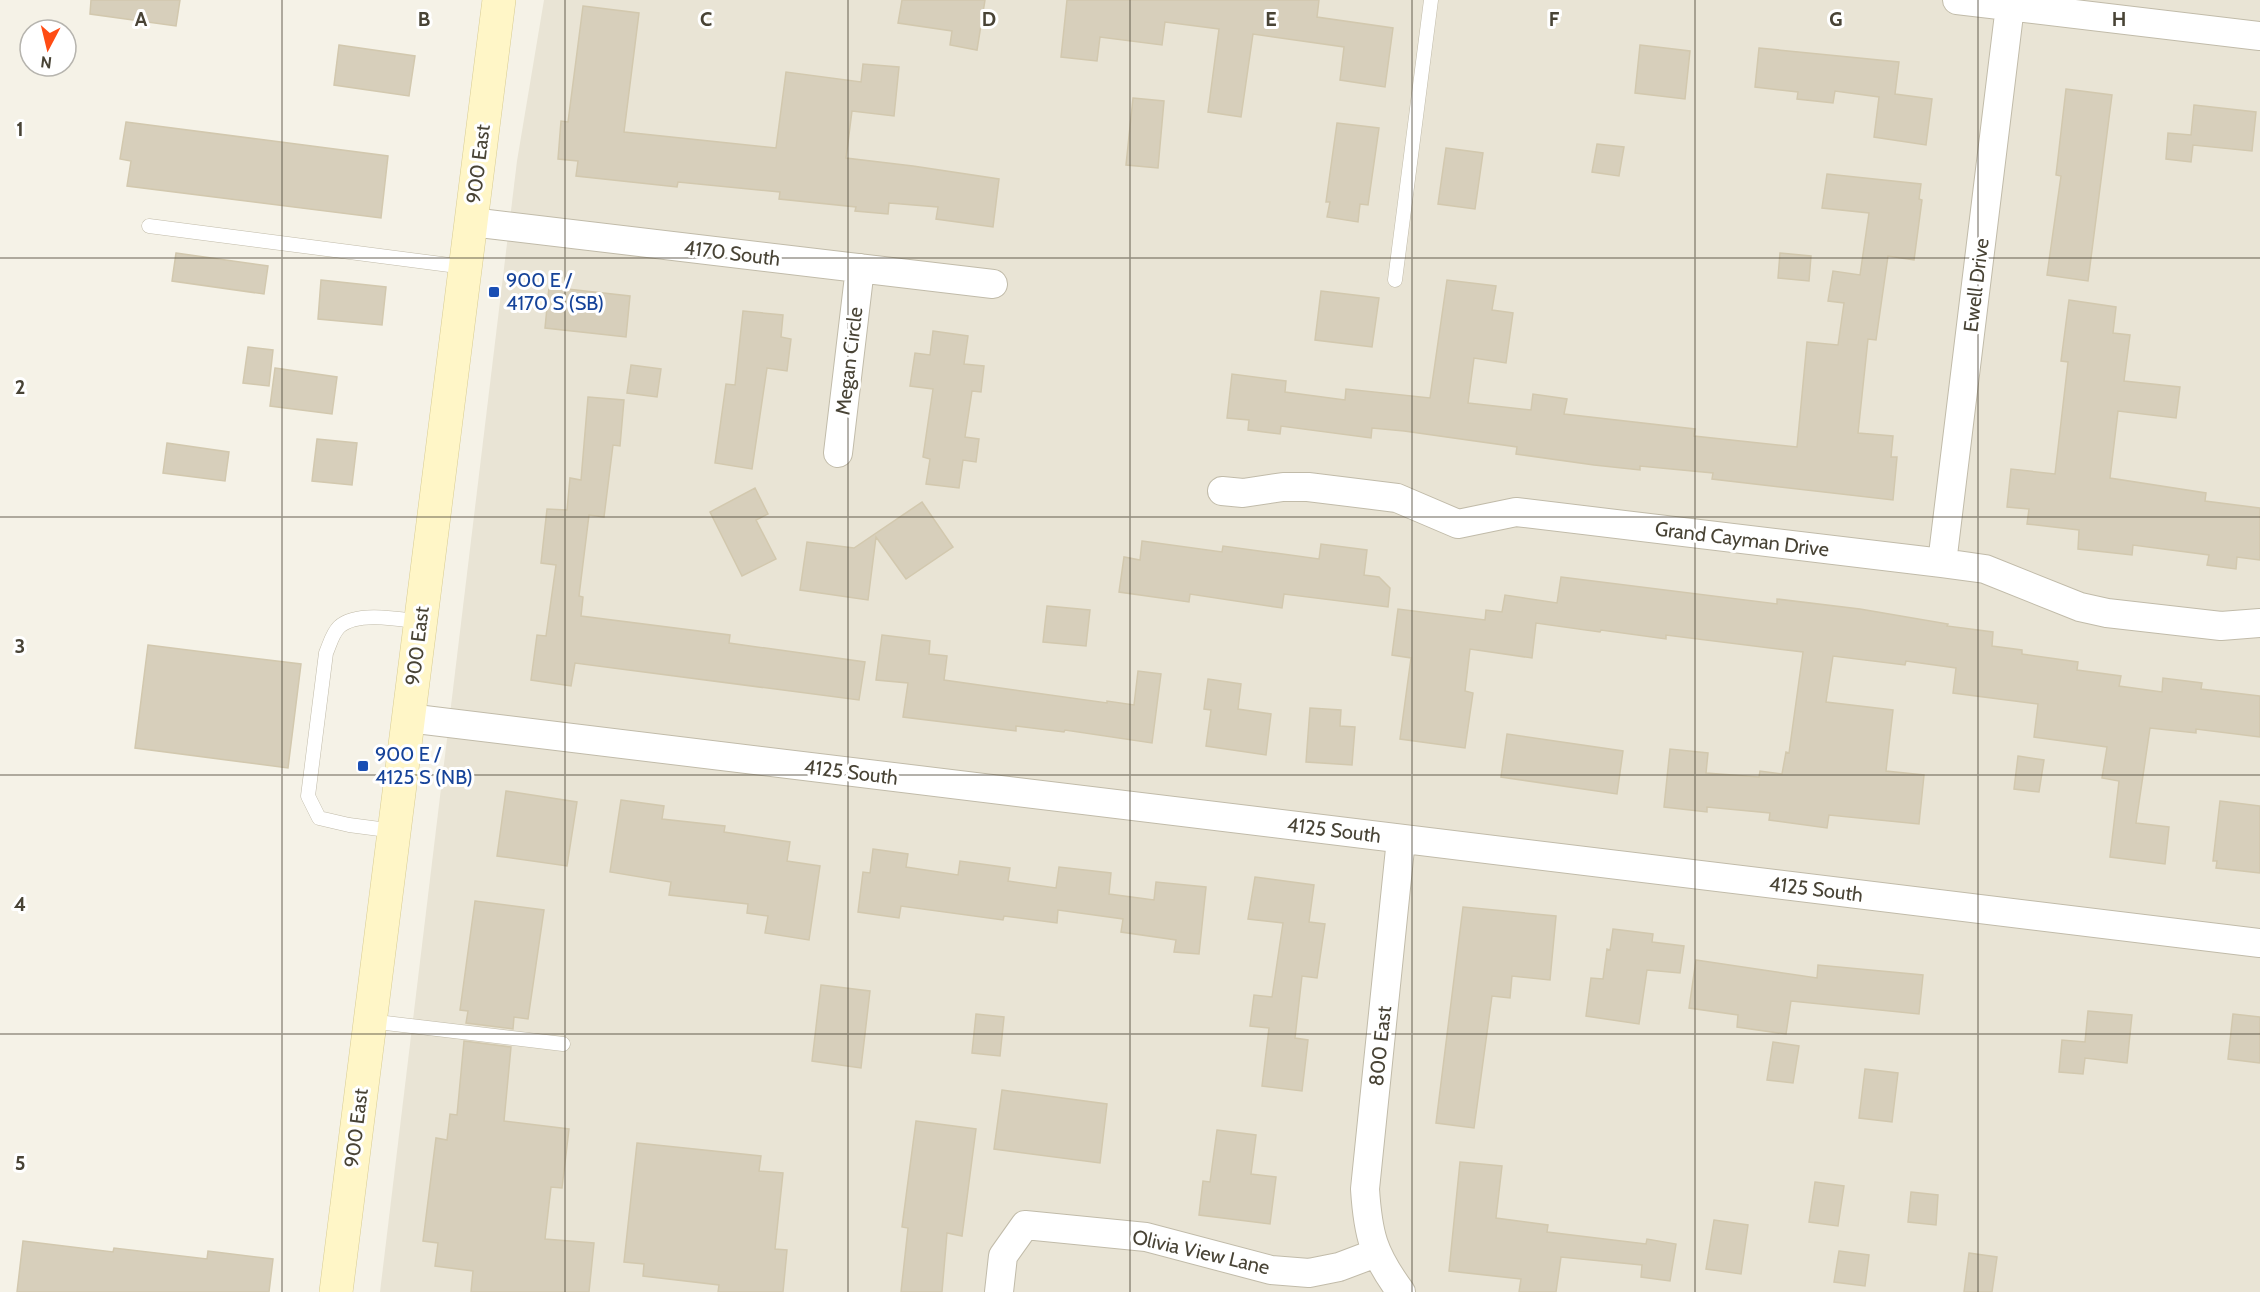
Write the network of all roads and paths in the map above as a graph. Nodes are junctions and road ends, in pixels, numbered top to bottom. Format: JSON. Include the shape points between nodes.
{"nodes":[{"id":1,"x":499,"y":0,"type":"edge"},
{"id":2,"x":1431,"y":0,"type":"edge"},
{"id":3,"x":1957,"y":0,"type":"edge"},
{"id":4,"x":2010,"y":6,"type":"junction"},
{"id":5,"x":2260,"y":36,"type":"edge"},
{"id":6,"x":471,"y":222,"type":"junction"},
{"id":7,"x":149,"y":226,"type":"dead end"},
{"id":8,"x":466,"y":267,"type":"junction"},
{"id":9,"x":860,"y":268,"type":"junction"},
{"id":10,"x":1395,"y":280,"type":"dead end"},
{"id":11,"x":993,"y":284,"type":"dead end"},
{"id":12,"x":838,"y":453,"type":"dead end"},
{"id":13,"x":1222,"y":491,"type":"dead end"},
{"id":14,"x":1942,"y":563,"type":"junction"},
{"id":15,"x":420,"y":622,"type":"junction"},
{"id":16,"x":2260,"y":623,"type":"edge"},
{"id":17,"x":408,"y":718,"type":"junction"},
{"id":18,"x":395,"y":831,"type":"junction"},
{"id":19,"x":1401,"y":838,"type":"junction"},
{"id":20,"x":2260,"y":943,"type":"edge"},
{"id":21,"x":369,"y":1021,"type":"junction"},
{"id":22,"x":563,"y":1044,"type":"dead end"},
{"id":23,"x":1376,"y":1253,"type":"junction"},
{"id":24,"x":336,"y":1292,"type":"edge"},
{"id":25,"x":999,"y":1292,"type":"edge"},
{"id":26,"x":1401,"y":1292,"type":"edge"}],
"edges":[{"from":1,"to":6,"type":"main road","name":"900 East"},
{"from":2,"to":10,"type":"lane"},
{"from":3,"to":4,"type":"street"},
{"from":4,"to":5,"type":"street"},
{"from":4,"to":14,"type":"street","name":"Ewell Drive"},
{"from":6,"to":8,"type":"main road","name":"900 East"},
{"from":6,"to":9,"type":"street","name":"4170 South"},
{"from":7,"to":8,"type":"lane"},
{"from":8,"to":15,"type":"main road","name":"900 East"},
{"from":9,"to":11,"type":"street","name":"4170 South"},
{"from":9,"to":12,"type":"street","name":"Megan Circle"},
{"from":13,"to":14,"type":"street","name":"Grand Cayman Drive","via":[[1308,487],[1397,498],[1458,524],[1515,512]]},
{"from":14,"to":16,"type":"street","name":"Grand Cayman Drive","via":[[1985,569],[2080,608],[2107,614],[2221,626]]},
{"from":15,"to":17,"type":"main road","name":"900 East"},
{"from":15,"to":18,"type":"lane","via":[[375,617],[341,625],[333,634],[326,653],[308,796],[319,818]]},
{"from":17,"to":18,"type":"main road","name":"900 East"},
{"from":17,"to":19,"type":"street","name":"4125 South"},
{"from":18,"to":21,"type":"main road","name":"900 East"},
{"from":19,"to":20,"type":"street","name":"4125 South"},
{"from":19,"to":23,"type":"street","name":"800 East","via":[[1365,1189]]},
{"from":21,"to":22,"type":"lane"},
{"from":21,"to":24,"type":"main road","name":"900 East"},
{"from":23,"to":25,"type":"street","name":"Olivia View Lane","via":[[1339,1267],[1309,1272],[1271,1270],[1146,1237],[1025,1225],[1003,1256]]},
{"from":23,"to":26,"type":"street","name":"800 East"}]}
